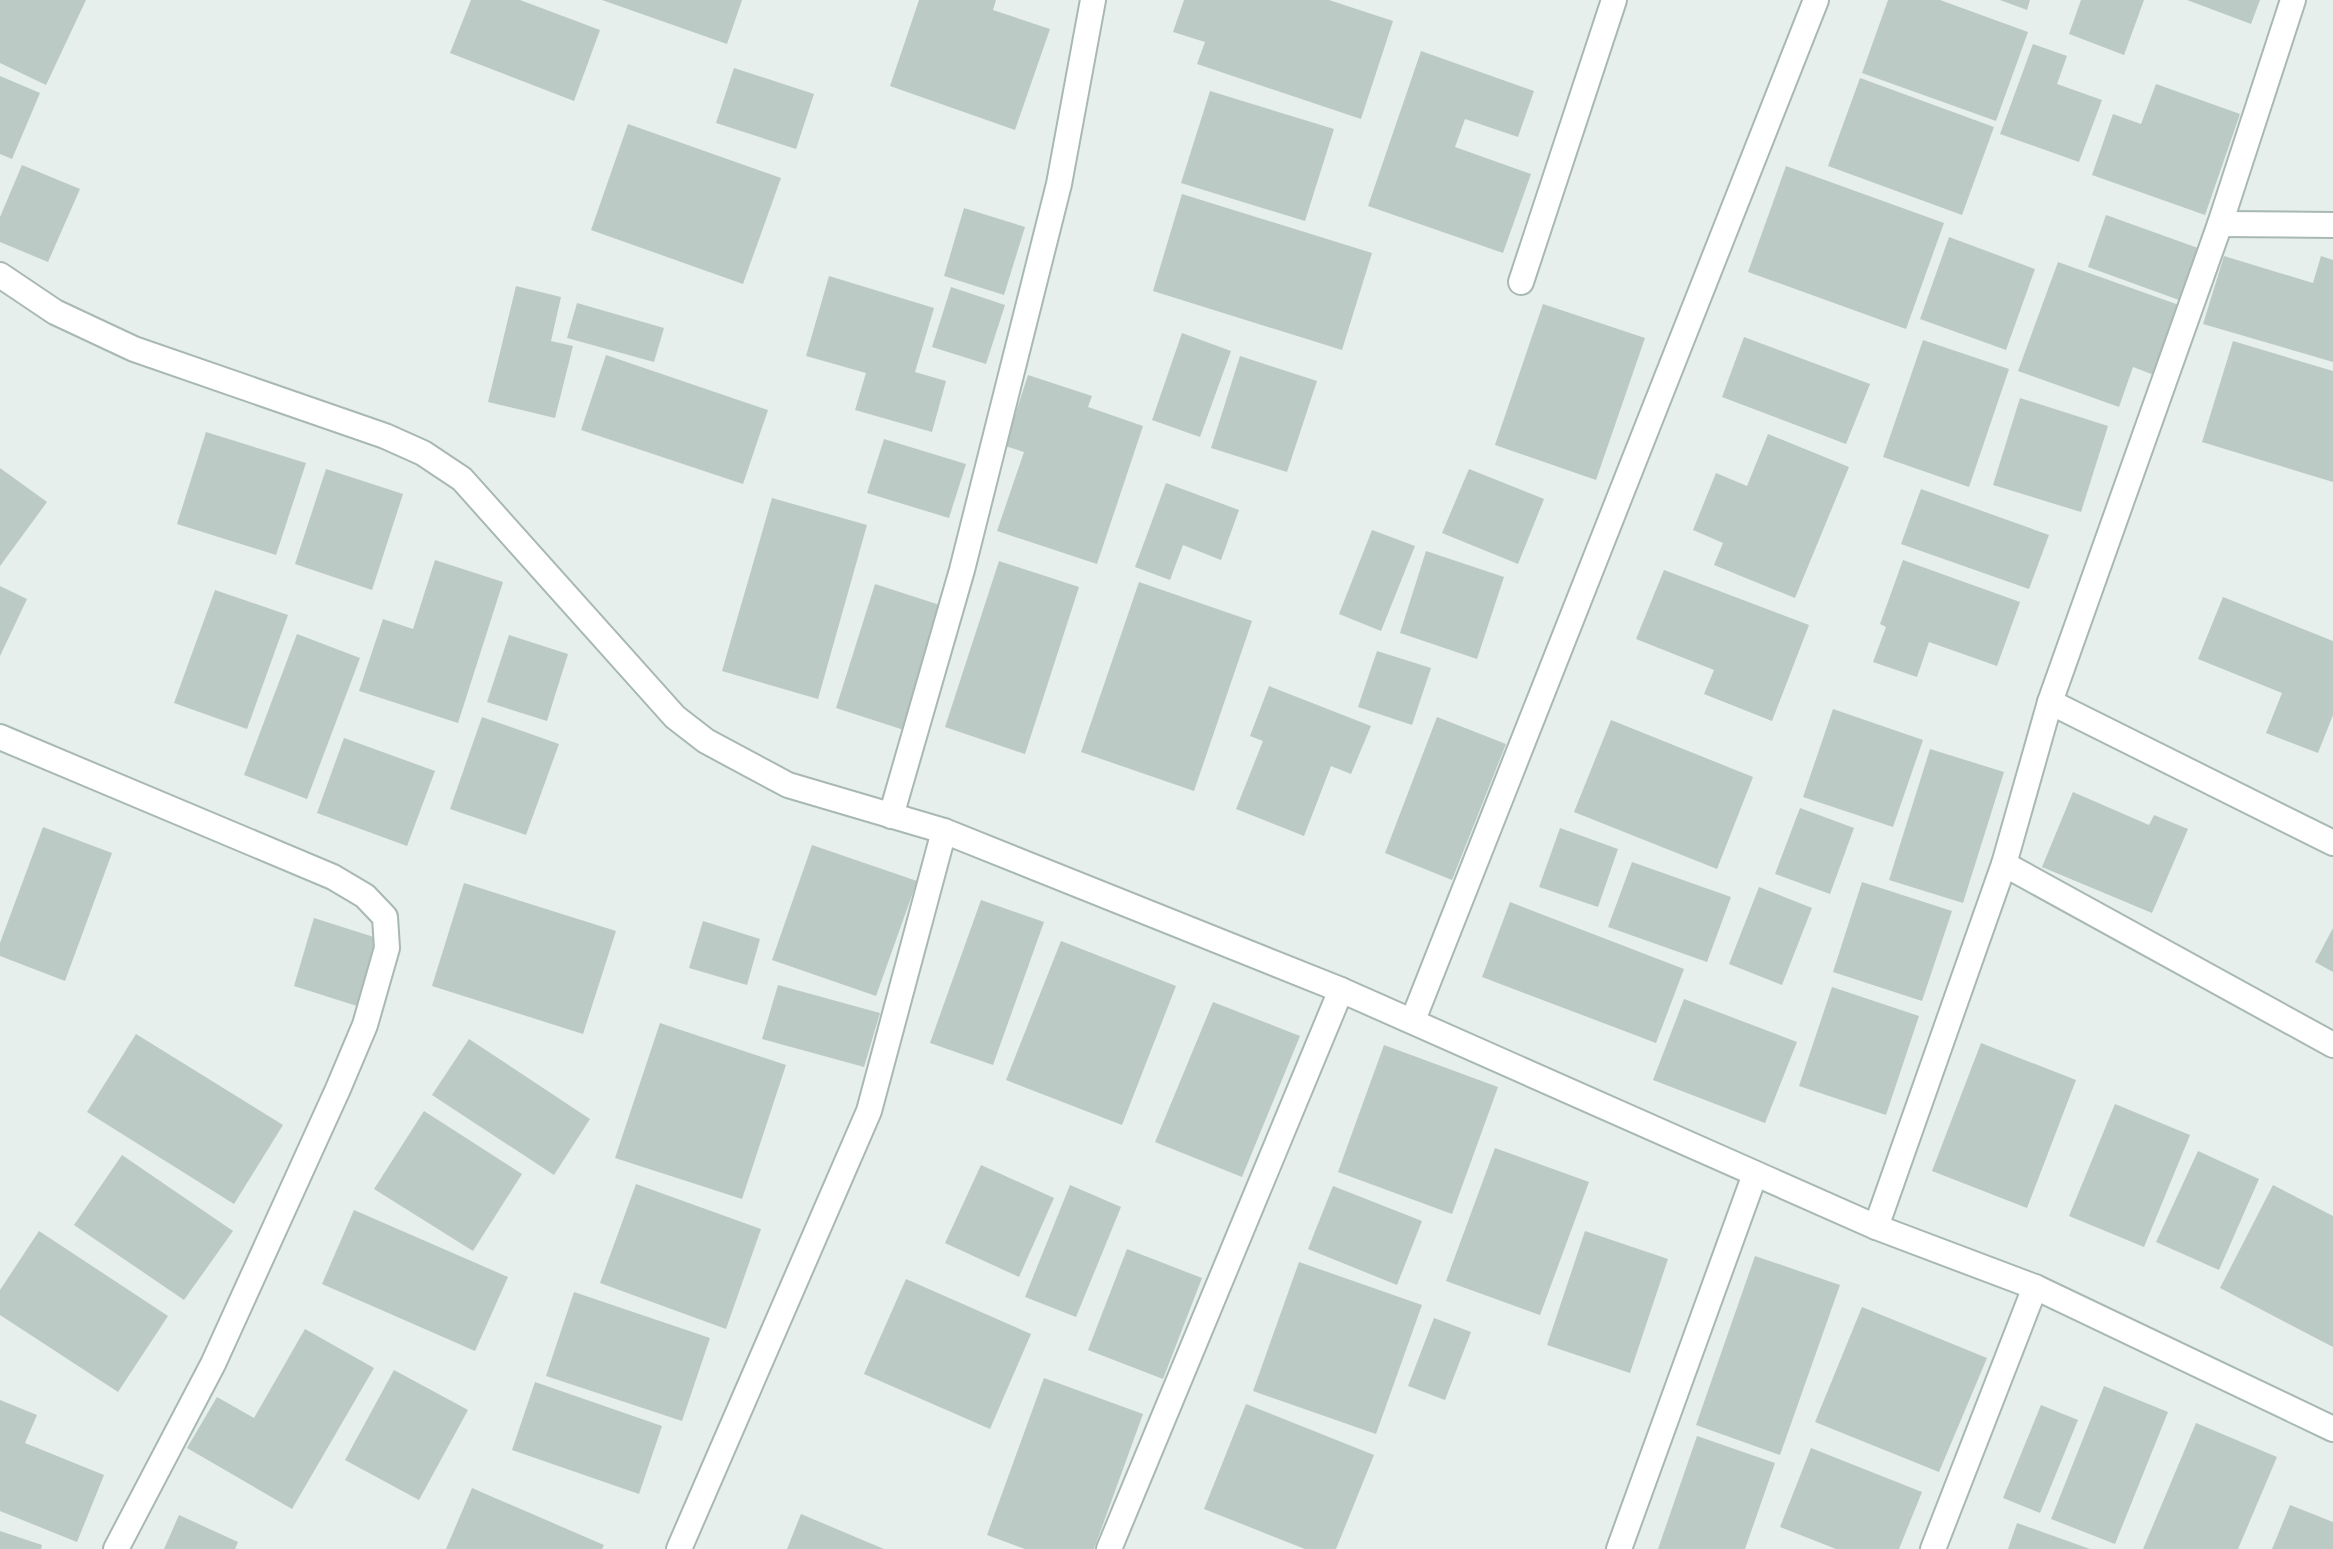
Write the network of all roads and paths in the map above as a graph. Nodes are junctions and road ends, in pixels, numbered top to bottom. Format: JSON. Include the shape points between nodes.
{"nodes":[{"id":1,"x":1093,"y":0,"type":"edge"},
{"id":2,"x":1614,"y":0,"type":"edge"},
{"id":3,"x":1816,"y":0,"type":"edge"},
{"id":4,"x":2293,"y":0,"type":"edge"},
{"id":5,"x":2220,"y":224,"type":"junction"},
{"id":6,"x":2333,"y":225,"type":"edge"},
{"id":7,"x":0,"y":275,"type":"edge"},
{"id":8,"x":1521,"y":282,"type":"dead end"},
{"id":9,"x":2050,"y":702,"type":"junction"},
{"id":10,"x":0,"y":737,"type":"edge"},
{"id":11,"x":891,"y":816,"type":"junction"},
{"id":12,"x":944,"y":831,"type":"junction"},
{"id":13,"x":2333,"y":843,"type":"edge"},
{"id":14,"x":2004,"y":864,"type":"junction"},
{"id":15,"x":1341,"y":990,"type":"junction"},
{"id":16,"x":1413,"y":1020,"type":"junction"},
{"id":17,"x":2333,"y":1045,"type":"edge"},
{"id":18,"x":1755,"y":1174,"type":"junction"},
{"id":19,"x":1876,"y":1227,"type":"junction"},
{"id":20,"x":2035,"y":1287,"type":"junction"},
{"id":21,"x":2333,"y":1429,"type":"edge"},
{"id":22,"x":116,"y":1549,"type":"edge"},
{"id":23,"x":679,"y":1549,"type":"edge"},
{"id":24,"x":1109,"y":1549,"type":"edge"},
{"id":25,"x":1619,"y":1549,"type":"edge"},
{"id":26,"x":1933,"y":1549,"type":"edge"}],
"edges":[{"from":1,"to":11,"type":"street","via":[[1047,230],[962,570]]},
{"from":2,"to":8,"type":"street"},
{"from":3,"to":16,"type":"street"},
{"from":4,"to":5,"type":"street"},
{"from":5,"to":6,"type":"street"},
{"from":5,"to":9,"type":"street"},
{"from":7,"to":11,"type":"street","via":[[55,312],[134,349],[423,453],[462,479],[675,717],[706,741],[788,785]]},
{"from":9,"to":13,"type":"street"},
{"from":9,"to":14,"type":"street"},
{"from":10,"to":22,"type":"street","via":[[333,877],[365,896],[385,917],[387,948],[365,1025],[338,1089],[213,1364]]},
{"from":11,"to":12,"type":"street"},
{"from":12,"to":15,"type":"street"},
{"from":12,"to":23,"type":"street","via":[[869,1111]]},
{"from":14,"to":17,"type":"street"},
{"from":14,"to":19,"type":"street"},
{"from":15,"to":16,"type":"street"},
{"from":15,"to":24,"type":"street"},
{"from":16,"to":18,"type":"street"},
{"from":18,"to":19,"type":"street"},
{"from":18,"to":25,"type":"street"},
{"from":19,"to":20,"type":"street"},
{"from":20,"to":21,"type":"street"},
{"from":20,"to":26,"type":"street"}]}
